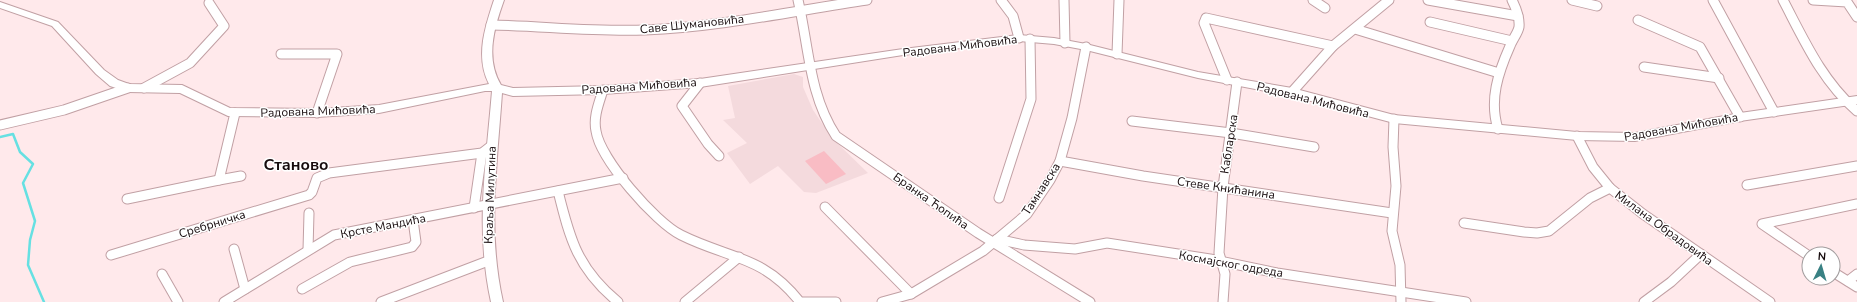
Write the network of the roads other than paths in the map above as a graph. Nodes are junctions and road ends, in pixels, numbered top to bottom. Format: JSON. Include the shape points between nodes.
{"nodes":[{"id":1,"x":500,"y":0,"type":"edge"},
{"id":2,"x":798,"y":0,"type":"edge"},
{"id":3,"x":867,"y":0,"type":"edge"},
{"id":4,"x":1001,"y":0,"type":"edge"},
{"id":5,"x":1064,"y":0,"type":"edge"},
{"id":6,"x":1119,"y":0,"type":"edge"},
{"id":7,"x":1313,"y":0,"type":"edge"},
{"id":8,"x":1389,"y":0,"type":"edge"},
{"id":9,"x":1428,"y":0,"type":"edge"},
{"id":10,"x":1512,"y":0,"type":"edge"},
{"id":11,"x":1572,"y":0,"type":"edge"},
{"id":12,"x":1713,"y":0,"type":"edge"},
{"id":13,"x":1783,"y":0,"type":"edge"},
{"id":14,"x":1813,"y":0,"type":"edge"},
{"id":15,"x":209,"y":3,"type":"dead end"},
{"id":16,"x":0,"y":5,"type":"edge"},
{"id":17,"x":1597,"y":6,"type":"dead end"},
{"id":18,"x":1325,"y":8,"type":"dead end"},
{"id":19,"x":801,"y":11,"type":"junction"},
{"id":20,"x":1518,"y":16,"type":"junction"},
{"id":21,"x":1857,"y":17,"type":"edge"},
{"id":22,"x":1638,"y":20,"type":"dead end"},
{"id":23,"x":1430,"y":22,"type":"dead end"},
{"id":24,"x":491,"y":25,"type":"junction"},
{"id":25,"x":1354,"y":29,"type":"junction"},
{"id":26,"x":1024,"y":39,"type":"junction"},
{"id":27,"x":1512,"y":41,"type":"junction"},
{"id":28,"x":1065,"y":43,"type":"junction"},
{"id":29,"x":1333,"y":46,"type":"junction"},
{"id":30,"x":1086,"y":47,"type":"junction"},
{"id":31,"x":281,"y":54,"type":"dead end"},
{"id":32,"x":1116,"y":54,"type":"junction"},
{"id":33,"x":810,"y":67,"type":"junction"},
{"id":34,"x":1644,"y":67,"type":"dead end"},
{"id":35,"x":1499,"y":73,"type":"junction"},
{"id":36,"x":1719,"y":78,"type":"junction"},
{"id":37,"x":1232,"y":81,"type":"junction"},
{"id":38,"x":700,"y":83,"type":"junction"},
{"id":39,"x":128,"y":88,"type":"junction"},
{"id":40,"x":144,"y":88,"type":"junction"},
{"id":41,"x":497,"y":88,"type":"junction"},
{"id":42,"x":603,"y":90,"type":"junction"},
{"id":43,"x":1292,"y":92,"type":"junction"},
{"id":44,"x":1852,"y":101,"type":"edge"},
{"id":45,"x":1857,"y":111,"type":"edge"},
{"id":46,"x":1774,"y":112,"type":"junction"},
{"id":47,"x":235,"y":113,"type":"junction"},
{"id":48,"x":317,"y":113,"type":"junction"},
{"id":49,"x":1740,"y":117,"type":"junction"},
{"id":50,"x":1394,"y":119,"type":"junction"},
{"id":51,"x":1132,"y":121,"type":"dead end"},
{"id":52,"x":0,"y":125,"type":"edge"},
{"id":53,"x":1498,"y":129,"type":"junction"},
{"id":54,"x":1231,"y":133,"type":"junction"},
{"id":55,"x":1577,"y":136,"type":"junction"},
{"id":56,"x":1314,"y":147,"type":"dead end"},
{"id":57,"x":486,"y":150,"type":"junction"},
{"id":58,"x":719,"y":156,"type":"dead end"},
{"id":59,"x":1060,"y":161,"type":"junction"},
{"id":60,"x":1857,"y":166,"type":"edge"},
{"id":61,"x":241,"y":176,"type":"dead end"},
{"id":62,"x":623,"y":178,"type":"junction"},
{"id":63,"x":219,"y":180,"type":"junction"},
{"id":64,"x":1747,"y":185,"type":"dead end"},
{"id":65,"x":1223,"y":186,"type":"junction"},
{"id":66,"x":1610,"y":188,"type":"junction"},
{"id":67,"x":558,"y":191,"type":"junction"},
{"id":68,"x":999,"y":198,"type":"dead end"},
{"id":69,"x":127,"y":199,"type":"dead end"},
{"id":70,"x":1857,"y":204,"type":"edge"},
{"id":71,"x":487,"y":205,"type":"junction"},
{"id":72,"x":825,"y":207,"type":"dead end"},
{"id":73,"x":474,"y":208,"type":"junction"},
{"id":74,"x":1392,"y":212,"type":"junction"},
{"id":75,"x":309,"y":213,"type":"dead end"},
{"id":76,"x":413,"y":220,"type":"junction"},
{"id":77,"x":1464,"y":223,"type":"dead end"},
{"id":78,"x":995,"y":241,"type":"junction"},
{"id":79,"x":234,"y":249,"type":"dead end"},
{"id":80,"x":308,"y":250,"type":"junction"},
{"id":81,"x":1801,"y":251,"type":"edge"},
{"id":82,"x":1701,"y":254,"type":"junction"},
{"id":83,"x":111,"y":255,"type":"dead end"},
{"id":84,"x":739,"y":257,"type":"junction"},
{"id":85,"x":488,"y":261,"type":"junction"},
{"id":86,"x":1221,"y":261,"type":"junction"},
{"id":87,"x":162,"y":274,"type":"dead end"},
{"id":88,"x":1857,"y":274,"type":"edge"},
{"id":89,"x":1841,"y":277,"type":"edge"},
{"id":90,"x":1848,"y":281,"type":"junction"},
{"id":91,"x":1857,"y":287,"type":"edge"},
{"id":92,"x":244,"y":289,"type":"junction"},
{"id":93,"x":302,"y":289,"type":"dead end"},
{"id":94,"x":1400,"y":291,"type":"junction"},
{"id":95,"x":910,"y":294,"type":"junction"},
{"id":96,"x":178,"y":302,"type":"edge"},
{"id":97,"x":224,"y":302,"type":"edge"},
{"id":98,"x":381,"y":302,"type":"edge"},
{"id":99,"x":498,"y":302,"type":"edge"},
{"id":100,"x":618,"y":302,"type":"edge"},
{"id":101,"x":685,"y":302,"type":"edge"},
{"id":102,"x":836,"y":302,"type":"edge"},
{"id":103,"x":882,"y":302,"type":"edge"},
{"id":104,"x":1090,"y":302,"type":"edge"},
{"id":105,"x":1223,"y":302,"type":"edge"},
{"id":106,"x":1401,"y":302,"type":"edge"},
{"id":107,"x":1466,"y":302,"type":"edge"},
{"id":108,"x":1644,"y":302,"type":"edge"},
{"id":109,"x":1770,"y":302,"type":"edge"}],
"edges":[{"from":1,"to":24,"type":"street"},
{"from":2,"to":19,"type":"street","name":"Бранка Ћопића"},
{"from":3,"to":19,"type":"street","name":"Саве Шумановића"},
{"from":4,"to":26,"type":"street","via":[[1013,16]]},
{"from":5,"to":28,"type":"street"},
{"from":6,"to":32,"type":"street"},
{"from":7,"to":18,"type":"street"},
{"from":8,"to":25,"type":"street"},
{"from":9,"to":20,"type":"street"},
{"from":10,"to":20,"type":"street"},
{"from":11,"to":17,"type":"street"},
{"from":12,"to":46,"type":"street"},
{"from":13,"to":44,"type":"street","via":[[1826,79]]},
{"from":14,"to":21,"type":"street","via":[[1846,2]]},
{"from":15,"to":40,"type":"street","name":"Радована Мићовића","via":[[224,26],[190,63]]},
{"from":16,"to":39,"type":"street","name":"Радована Мићовића","via":[[55,24],[108,79]]},
{"from":19,"to":24,"type":"street","name":"Саве Шумановића","via":[[666,29],[619,31]]},
{"from":19,"to":33,"type":"street","name":"Бранка Ћопића"},
{"from":20,"to":27,"type":"street","via":[[1517,34]]},
{"from":22,"to":36,"type":"street","via":[[1700,47]]},
{"from":23,"to":27,"type":"street"},
{"from":24,"to":41,"type":"street","via":[[487,65],[489,77]]},
{"from":25,"to":29,"type":"street"},
{"from":25,"to":35,"type":"street"},
{"from":26,"to":28,"type":"street","name":"Радована Мићовића"},
{"from":26,"to":33,"type":"street","name":"Радована Мићовића","via":[[903,52]]},
{"from":26,"to":68,"type":"street","via":[[1031,100]]},
{"from":27,"to":35,"type":"street"},
{"from":28,"to":30,"type":"street","name":"Радована Мићовића"},
{"from":29,"to":37,"type":"street","via":[[1206,18],[1204,23]]},
{"from":29,"to":43,"type":"street"},
{"from":30,"to":32,"type":"street","name":"Радована Мићовића"},
{"from":30,"to":59,"type":"street","name":"Тамнавска","via":[[1072,118]]},
{"from":31,"to":48,"type":"street","via":[[337,54]]},
{"from":32,"to":37,"type":"street","name":"Радована Мићовића"},
{"from":33,"to":38,"type":"street","name":"Радована Мићовића"},
{"from":33,"to":78,"type":"street","name":"Бранка Ћопића","via":[[821,109],[836,136]]},
{"from":34,"to":36,"type":"street"},
{"from":35,"to":53,"type":"street","via":[[1494,107]]},
{"from":36,"to":49,"type":"street"},
{"from":37,"to":43,"type":"street","name":"Радована Мићовића"},
{"from":37,"to":54,"type":"street","name":"Кабларска"},
{"from":38,"to":42,"type":"street","name":"Радована Мићовића"},
{"from":38,"to":58,"type":"street","via":[[682,106]]},
{"from":39,"to":40,"type":"street","name":"Радована Мићовића"},
{"from":39,"to":52,"type":"street","via":[[64,110]]},
{"from":40,"to":47,"type":"street","name":"Радована Мићовића","via":[[182,89],[200,96],[224,111]]},
{"from":41,"to":42,"type":"street","name":"Радована Мићовића","via":[[512,92]]},
{"from":41,"to":48,"type":"street","name":"Радована Мићовића","via":[[478,88],[379,109]]},
{"from":41,"to":57,"type":"street","name":"Краља Милутина","via":[[494,129]]},
{"from":42,"to":62,"type":"street","via":[[595,112],[596,136]]},
{"from":43,"to":50,"type":"street","name":"Радована Мићовића"},
{"from":44,"to":45,"type":"street"},
{"from":44,"to":46,"type":"street","name":"Радована Мићовића"},
{"from":46,"to":49,"type":"street","name":"Радована Мићовића"},
{"from":47,"to":48,"type":"street","name":"Радована Мићовића"},
{"from":47,"to":63,"type":"street"},
{"from":49,"to":55,"type":"street","name":"Радована Мићовића","via":[[1636,137]]},
{"from":50,"to":53,"type":"street","name":"Радована Мићовића"},
{"from":50,"to":74,"type":"street","via":[[1396,186]]},
{"from":51,"to":54,"type":"street"},
{"from":53,"to":55,"type":"street","name":"Радована Мићовића"},
{"from":54,"to":56,"type":"street"},
{"from":54,"to":65,"type":"street","name":"Кабларска"},
{"from":55,"to":66,"type":"street","name":"Милана Обрадовића","via":[[1593,167]]},
{"from":57,"to":71,"type":"street","name":"Краља Милутина"},
{"from":57,"to":73,"type":"street"},
{"from":57,"to":83,"type":"street","name":"Сребрничка","via":[[329,173],[315,180],[309,195]]},
{"from":59,"to":65,"type":"street","name":"Стеве Книћанина","via":[[1135,176]]},
{"from":59,"to":78,"type":"street","name":"Тамнавска","via":[[1027,214]]},
{"from":60,"to":64,"type":"street"},
{"from":61,"to":63,"type":"street"},
{"from":62,"to":67,"type":"street","name":"Крсте Мандића"},
{"from":62,"to":84,"type":"street","via":[[667,226],[685,236]]},
{"from":63,"to":69,"type":"street"},
{"from":65,"to":74,"type":"street","name":"Стеве Книћанина"},
{"from":65,"to":86,"type":"street","name":"Кабларска","via":[[1219,253]]},
{"from":66,"to":77,"type":"street","via":[[1590,198],[1549,231],[1524,232]]},
{"from":66,"to":82,"type":"street","name":"Милана Обрадовића"},
{"from":67,"to":71,"type":"street","name":"Крсте Мандића"},
{"from":67,"to":100,"type":"street","via":[[568,233],[577,256],[591,279]]},
{"from":70,"to":81,"type":"street","via":[[1762,224]]},
{"from":71,"to":73,"type":"street","name":"Крсте Мандића"},
{"from":71,"to":85,"type":"street","name":"Краља Милутина"},
{"from":72,"to":95,"type":"street"},
{"from":73,"to":76,"type":"street","name":"Крсте Мандића"},
{"from":74,"to":94,"type":"street","via":[[1393,240],[1400,265]]},
{"from":75,"to":80,"type":"street"},
{"from":76,"to":80,"type":"street","name":"Крсте Мандића","via":[[334,235]]},
{"from":76,"to":93,"type":"street","via":[[416,242],[412,247],[350,262]]},
{"from":78,"to":86,"type":"street","name":"Космајског одреда","via":[[1075,249],[1107,243]]},
{"from":78,"to":95,"type":"street","name":"Тамнавска"},
{"from":78,"to":104,"type":"street","name":"Бранка Ћопића"},
{"from":79,"to":92,"type":"street"},
{"from":80,"to":92,"type":"street","name":"Крсте Мандића"},
{"from":82,"to":108,"type":"street","via":[[1671,282]]},
{"from":82,"to":109,"type":"street","name":"Милана Обрадовића"},
{"from":84,"to":101,"type":"street"},
{"from":84,"to":102,"type":"street","via":[[777,277],[800,302]]},
{"from":85,"to":98,"type":"street"},
{"from":85,"to":99,"type":"street","name":"Краља Милутина"},
{"from":86,"to":94,"type":"street","name":"Космајског одреда","via":[[1277,273]]},
{"from":86,"to":105,"type":"street","name":"Кабларска","via":[[1225,274]]},
{"from":87,"to":96,"type":"street"},
{"from":88,"to":90,"type":"street"},
{"from":89,"to":90,"type":"street"},
{"from":90,"to":91,"type":"street"},
{"from":92,"to":97,"type":"street","name":"Крсте Мандића"},
{"from":94,"to":106,"type":"street"},
{"from":94,"to":107,"type":"street","name":"Космајског одреда"},
{"from":95,"to":103,"type":"street","name":"Тамнавска"}]}
